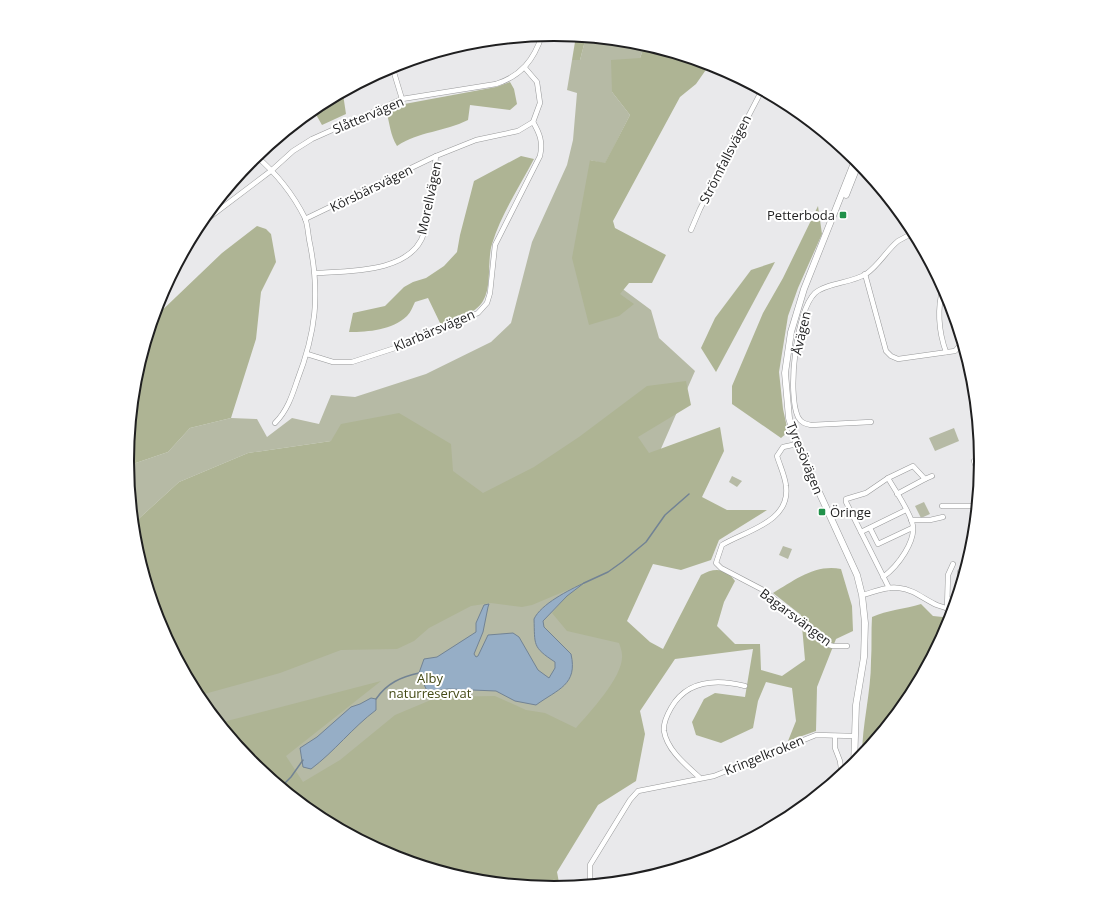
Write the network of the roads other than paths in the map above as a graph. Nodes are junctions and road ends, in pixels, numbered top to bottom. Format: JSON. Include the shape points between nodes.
{"nodes":[{"id":1,"x":540,"y":42,"type":"edge"},
{"id":2,"x":525,"y":68,"type":"junction"},
{"id":3,"x":394,"y":73,"type":"edge"},
{"id":4,"x":760,"y":94,"type":"edge"},
{"id":5,"x":402,"y":99,"type":"junction"},
{"id":6,"x":533,"y":122,"type":"junction"},
{"id":7,"x":436,"y":156,"type":"junction"},
{"id":8,"x":261,"y":160,"type":"edge"},
{"id":9,"x":853,"y":165,"type":"edge"},
{"id":10,"x":856,"y":169,"type":"edge"},
{"id":11,"x":272,"y":170,"type":"junction"},
{"id":12,"x":217,"y":212,"type":"edge"},
{"id":13,"x":305,"y":219,"type":"junction"},
{"id":14,"x":691,"y":230,"type":"dead end"},
{"id":15,"x":909,"y":236,"type":"edge"},
{"id":16,"x":823,"y":244,"type":"junction"},
{"id":17,"x":315,"y":273,"type":"junction"},
{"id":18,"x":865,"y":274,"type":"junction"},
{"id":19,"x":941,"y":296,"type":"edge"},
{"id":20,"x":959,"y":346,"type":"edge"},
{"id":21,"x":944,"y":352,"type":"junction"},
{"id":22,"x":307,"y":354,"type":"junction"},
{"id":23,"x":872,"y":422,"type":"dead end"},
{"id":24,"x":275,"y":423,"type":"dead end"},
{"id":25,"x":797,"y":444,"type":"junction"},
{"id":26,"x":932,"y":476,"type":"dead end"},
{"id":27,"x":888,"y":478,"type":"junction"},
{"id":28,"x":925,"y":479,"type":"junction"},
{"id":29,"x":897,"y":494,"type":"junction"},
{"id":30,"x":942,"y":506,"type":"dead end"},
{"id":31,"x":972,"y":506,"type":"edge"},
{"id":32,"x":906,"y":510,"type":"junction"},
{"id":33,"x":943,"y":517,"type":"dead end"},
{"id":34,"x":911,"y":520,"type":"junction"},
{"id":35,"x":870,"y":528,"type":"junction"},
{"id":36,"x":912,"y":528,"type":"junction"},
{"id":37,"x":861,"y":532,"type":"junction"},
{"id":38,"x":953,"y":564,"type":"dead end"},
{"id":39,"x":883,"y":577,"type":"junction"},
{"id":40,"x":889,"y":588,"type":"junction"},
{"id":41,"x":862,"y":595,"type":"junction"},
{"id":42,"x":952,"y":599,"type":"edge"},
{"id":43,"x":948,"y":600,"type":"junction"},
{"id":44,"x":947,"y":609,"type":"joint"},
{"id":45,"x":847,"y":646,"type":"dead end"},
{"id":46,"x":745,"y":686,"type":"dead end"},
{"id":47,"x":835,"y":736,"type":"junction"},
{"id":48,"x":854,"y":736,"type":"junction"},
{"id":49,"x":854,"y":757,"type":"edge"},
{"id":50,"x":841,"y":769,"type":"edge"},
{"id":51,"x":699,"y":777,"type":"junction"},
{"id":52,"x":590,"y":880,"type":"dead end"}],
"edges":[{"from":1,"to":2,"type":"street","name":"Slåttervägen"},
{"from":2,"to":5,"type":"street","name":"Slåttervägen","via":[[510,79],[496,84]]},
{"from":2,"to":6,"type":"street","via":[[537,82],[540,104]]},
{"from":3,"to":5,"type":"street"},
{"from":4,"to":14,"type":"street","name":"Strömfallsvägen"},
{"from":5,"to":11,"type":"street","name":"Slåttervägen","via":[[312,139]]},
{"from":6,"to":7,"type":"street","name":"Morellvägen","via":[[518,131],[476,140]]},
{"from":6,"to":22,"type":"street","name":"Klarbärsvägen","via":[[541,136],[540,156],[495,245],[490,293],[487,303],[478,313],[398,347],[352,362],[333,362]]},
{"from":7,"to":13,"type":"street","name":"Körsbärsvägen"},
{"from":7,"to":17,"type":"street","name":"Morellvägen","via":[[424,233],[418,245],[394,262],[369,270]]},
{"from":8,"to":11,"type":"street"},
{"from":9,"to":16,"type":"main road","name":"Tyresövägen"},
{"from":10,"to":16,"type":"main road","name":"Tyresövägen"},
{"from":11,"to":12,"type":"street","name":"Slåttervägen"},
{"from":11,"to":13,"type":"street"},
{"from":13,"to":17,"type":"street"},
{"from":15,"to":18,"type":"street","name":"Åvägen","via":[[899,241]]},
{"from":16,"to":25,"type":"main road","name":"Tyresövägen","via":[[804,289],[786,356],[786,394],[789,418]]},
{"from":17,"to":22,"type":"street","via":[[316,309]]},
{"from":18,"to":21,"type":"street","via":[[886,351],[891,356],[898,359]]},
{"from":18,"to":23,"type":"street","name":"Åvägen","via":[[820,289],[809,300],[798,336],[793,384],[798,417],[804,423],[811,425]]},
{"from":19,"to":21,"type":"street","via":[[939,323]]},
{"from":20,"to":21,"type":"street","via":[[955,351]]},
{"from":22,"to":24,"type":"street","via":[[291,398]]},
{"from":25,"to":41,"type":"main road","name":"Tyresövägen","via":[[856,575]]},
{"from":25,"to":45,"type":"street","name":"Bagarsvängen","via":[[783,447],[777,456],[786,486],[786,499],[781,510],[766,522],[722,545],[716,563],[765,591],[829,645]]},
{"from":26,"to":28,"type":"street"},
{"from":27,"to":28,"type":"street","via":[[913,466]]},
{"from":27,"to":29,"type":"street"},
{"from":27,"to":37,"type":"street","via":[[866,493],[846,499]]},
{"from":28,"to":29,"type":"street"},
{"from":29,"to":32,"type":"street"},
{"from":30,"to":31,"type":"street"},
{"from":32,"to":34,"type":"street"},
{"from":32,"to":35,"type":"street"},
{"from":33,"to":34,"type":"street"},
{"from":34,"to":36,"type":"street"},
{"from":35,"to":36,"type":"street","via":[[878,544]]},
{"from":35,"to":37,"type":"street"},
{"from":36,"to":39,"type":"street","via":[[899,562]]},
{"from":37,"to":39,"type":"street"},
{"from":38,"to":43,"type":"street","via":[[948,575]]},
{"from":39,"to":40,"type":"street"},
{"from":40,"to":41,"type":"street"},
{"from":40,"to":44,"type":"street","via":[[907,589],[934,605]]},
{"from":41,"to":48,"type":"main road","name":"Tyresövägen","via":[[866,623]]},
{"from":42,"to":43,"type":"street"},
{"from":43,"to":44,"type":"street"},
{"from":46,"to":51,"type":"street","via":[[729,682],[702,683],[685,692],[669,711],[664,725],[666,735],[676,754]]},
{"from":47,"to":48,"type":"street","name":"Kringelkroken"},
{"from":47,"to":50,"type":"street","via":[[835,748]]},
{"from":47,"to":51,"type":"street","name":"Kringelkroken","via":[[816,735],[714,776]]},
{"from":48,"to":49,"type":"main road","name":"Tyresövägen"},
{"from":51,"to":52,"type":"street","name":"Kringelkroken","via":[[638,791],[590,865]]}]}
